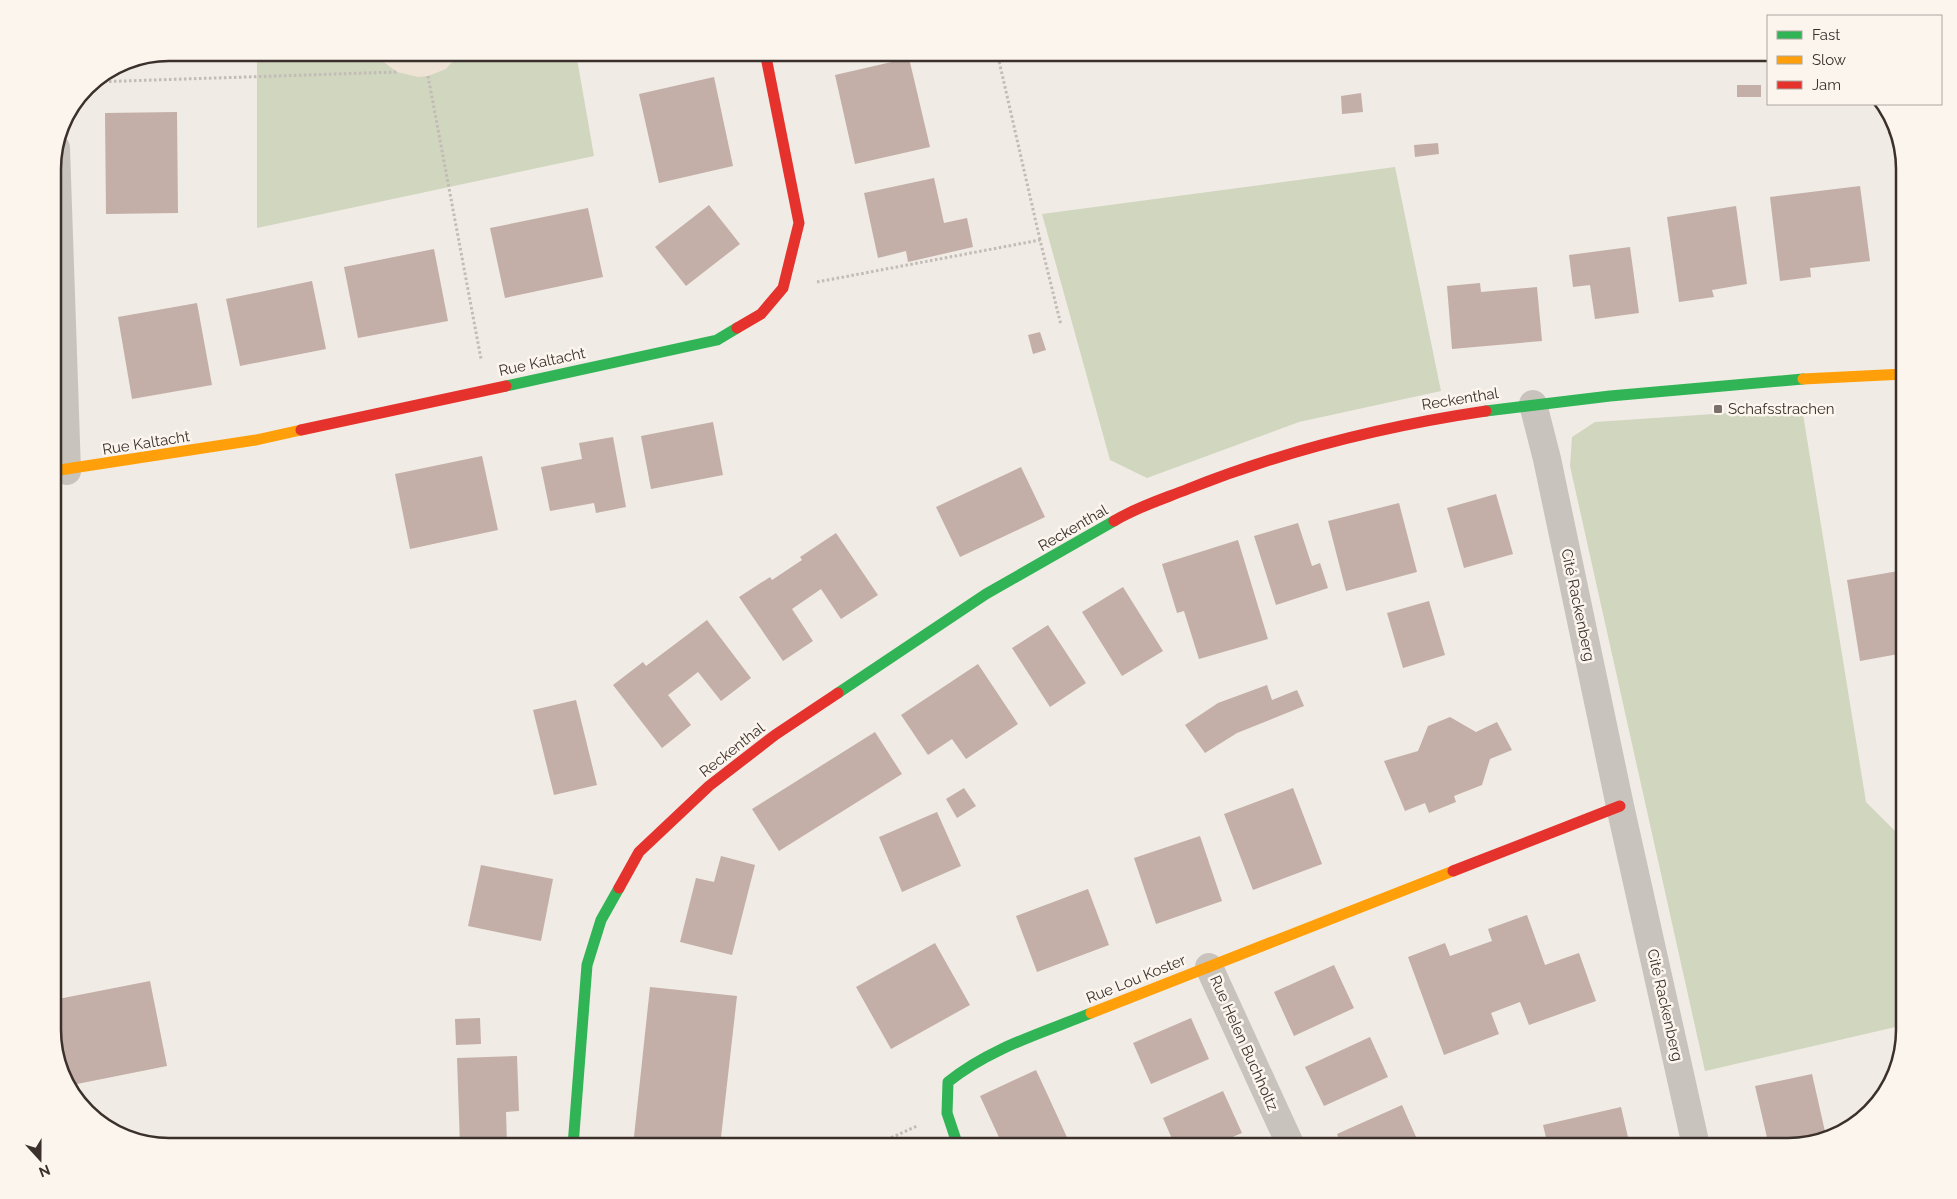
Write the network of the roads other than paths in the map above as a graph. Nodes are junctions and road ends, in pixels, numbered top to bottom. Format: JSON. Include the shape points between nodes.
{"nodes":[{"id":1,"x":767,"y":61,"type":"edge"},
{"id":2,"x":1896,"y":374,"type":"edge"},
{"id":3,"x":1533,"y":404,"type":"junction"},
{"id":4,"x":61,"y":471,"type":"edge"},
{"id":5,"x":1620,"y":806,"type":"junction"},
{"id":6,"x":1210,"y":967,"type":"junction"},
{"id":7,"x":573,"y":1138,"type":"edge"},
{"id":8,"x":955,"y":1138,"type":"edge"},
{"id":9,"x":1287,"y":1138,"type":"edge"},
{"id":10,"x":1694,"y":1138,"type":"edge"}],
"edges":[{"from":1,"to":4,"type":"street","name":"Rue Kaltacht","via":[[798,224],[783,288],[761,314],[717,340],[256,440]]},
{"from":2,"to":3,"type":"street","name":"Reckenthal","via":[[1796,379]]},
{"from":3,"to":5,"type":"street","name":"Cité Rackenberg"},
{"from":3,"to":7,"type":"street","name":"Reckenthal","via":[[1416,421],[1338,440],[1241,468],[1124,515],[986,594],[775,735],[709,786],[639,852],[601,920],[587,965]]},
{"from":5,"to":6,"type":"street","name":"Rue Lou Koster"},
{"from":5,"to":10,"type":"street","name":"Cité Rackenberg"},
{"from":6,"to":8,"type":"street","name":"Rue Lou Koster","via":[[995,1051],[970,1064],[948,1082],[947,1113]]},
{"from":6,"to":9,"type":"street","name":"Rue Helen Buchholtz"}]}
